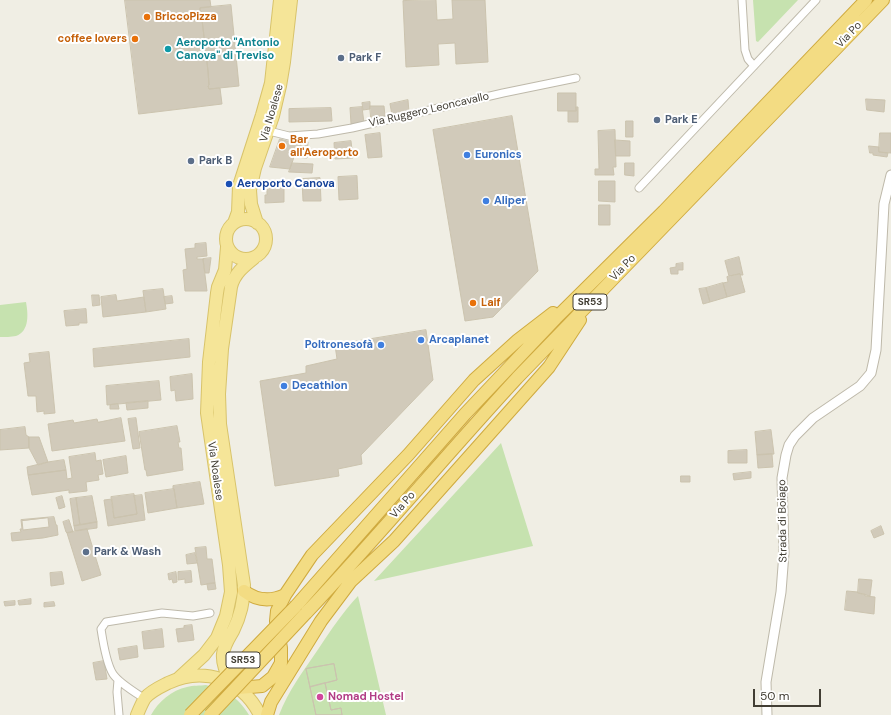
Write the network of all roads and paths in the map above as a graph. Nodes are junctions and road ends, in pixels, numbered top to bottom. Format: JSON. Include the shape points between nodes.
{"nodes":[{"id":1,"x":280,"y":0,"type":"edge"},
{"id":2,"x":290,"y":0,"type":"edge"},
{"id":3,"x":742,"y":0,"type":"edge"},
{"id":4,"x":816,"y":0,"type":"edge"},
{"id":5,"x":866,"y":0,"type":"edge"},
{"id":6,"x":883,"y":0,"type":"edge"},
{"id":7,"x":754,"y":66,"type":"junction"},
{"id":8,"x":576,"y":78,"type":"dead end"},
{"id":9,"x":263,"y":130,"type":"junction"},
{"id":10,"x":891,"y":174,"type":"edge"},
{"id":11,"x":639,"y":188,"type":"dead end"},
{"id":12,"x":234,"y":223,"type":"junction"},
{"id":13,"x":257,"y":223,"type":"junction"},
{"id":14,"x":227,"y":247,"type":"junction"},
{"id":15,"x":254,"y":258,"type":"junction"},
{"id":16,"x":586,"y":288,"type":"junction"},
{"id":17,"x":596,"y":296,"type":"junction"},
{"id":18,"x":244,"y":590,"type":"junction"},
{"id":19,"x":285,"y":595,"type":"junction"},
{"id":20,"x":210,"y":613,"type":"dead end"},
{"id":21,"x":179,"y":678,"type":"junction"},
{"id":22,"x":118,"y":680,"type":"junction"},
{"id":23,"x":235,"y":686,"type":"junction"},
{"id":24,"x":145,"y":699,"type":"junction"},
{"id":25,"x":119,"y":715,"type":"edge"},
{"id":26,"x":137,"y":715,"type":"edge"},
{"id":27,"x":190,"y":715,"type":"edge"},
{"id":28,"x":210,"y":715,"type":"edge"},
{"id":29,"x":260,"y":715,"type":"edge"},
{"id":30,"x":267,"y":715,"type":"edge"},
{"id":31,"x":767,"y":715,"type":"edge"}],
"edges":[{"from":1,"to":9,"type":"main road","name":"Via Noalese"},
{"from":2,"to":9,"type":"main road","name":"Via Noalese","via":[[283,74],[276,103]]},
{"from":3,"to":7,"type":"street","via":[[746,50],[748,59]]},
{"from":4,"to":7,"type":"street"},
{"from":5,"to":16,"type":"highway","name":"Via Po","number":"SR53","via":[[664,211]]},
{"from":6,"to":17,"type":"highway","name":"Via Po","number":"SR53"},
{"from":7,"to":11,"type":"street"},
{"from":8,"to":9,"type":"street","name":"Via Ruggero Leoncavallo","via":[[318,134],[289,136]]},
{"from":9,"to":12,"type":"main road","name":"Via Noalese","via":[[239,186],[238,209]]},
{"from":9,"to":13,"type":"main road","name":"Via Noalese","via":[[250,192]]},
{"from":10,"to":31,"type":"street","name":"Strada di Boiago","via":[[884,204],[876,350],[870,373],[860,386],[813,418],[789,445],[786,455],[782,478],[784,553],[781,592],[766,682]]},
{"from":12,"to":13,"type":"main road","via":[[246,219]]},
{"from":12,"to":14,"type":"main road","via":[[226,236]]},
{"from":13,"to":15,"type":"main road","via":[[263,230],[266,240],[263,249]]},
{"from":14,"to":15,"type":"main road","via":[[241,259]]},
{"from":14,"to":21,"type":"main road","name":"Via Noalese","via":[[225,270],[217,293],[207,396],[209,431],[231,592],[224,623],[214,642]]},
{"from":15,"to":18,"type":"main road","name":"Via Noalese","via":[[238,272],[230,288],[219,394],[220,424]]},
{"from":16,"to":19,"type":"highway","via":[[518,340],[474,380],[408,455],[320,546]]},
{"from":16,"to":27,"type":"highway","name":"Via Po","number":"SR53","bridge":true,"via":[[465,414],[296,606]]},
{"from":17,"to":28,"type":"highway","name":"Via Po","number":"SR53","bridge":true,"via":[[465,434],[347,570]]},
{"from":17,"to":30,"type":"highway","via":[[550,367],[394,541],[351,581],[321,620],[271,702]]},
{"from":18,"to":19,"type":"highway","via":[[250,596],[267,600]]},
{"from":18,"to":23,"type":"main road","name":"Via Noalese","via":[[241,610],[223,654],[226,673]]},
{"from":19,"to":23,"type":"highway","via":[[277,611],[276,621],[281,663],[273,677],[262,686]]},
{"from":20,"to":22,"type":"street","via":[[193,616],[162,613],[106,622],[101,629],[102,639],[113,674]]},
{"from":21,"to":23,"type":"main road","name":"Via Noalese","via":[[205,675],[219,678]]},
{"from":21,"to":24,"type":"main road","name":"Via Noalese","via":[[152,691]]},
{"from":22,"to":24,"type":"street"},
{"from":22,"to":25,"type":"street"},
{"from":23,"to":29,"type":"main road","name":"Via Noalese","via":[[248,697]]},
{"from":24,"to":26,"type":"main road","name":"Via Noalese"}]}
